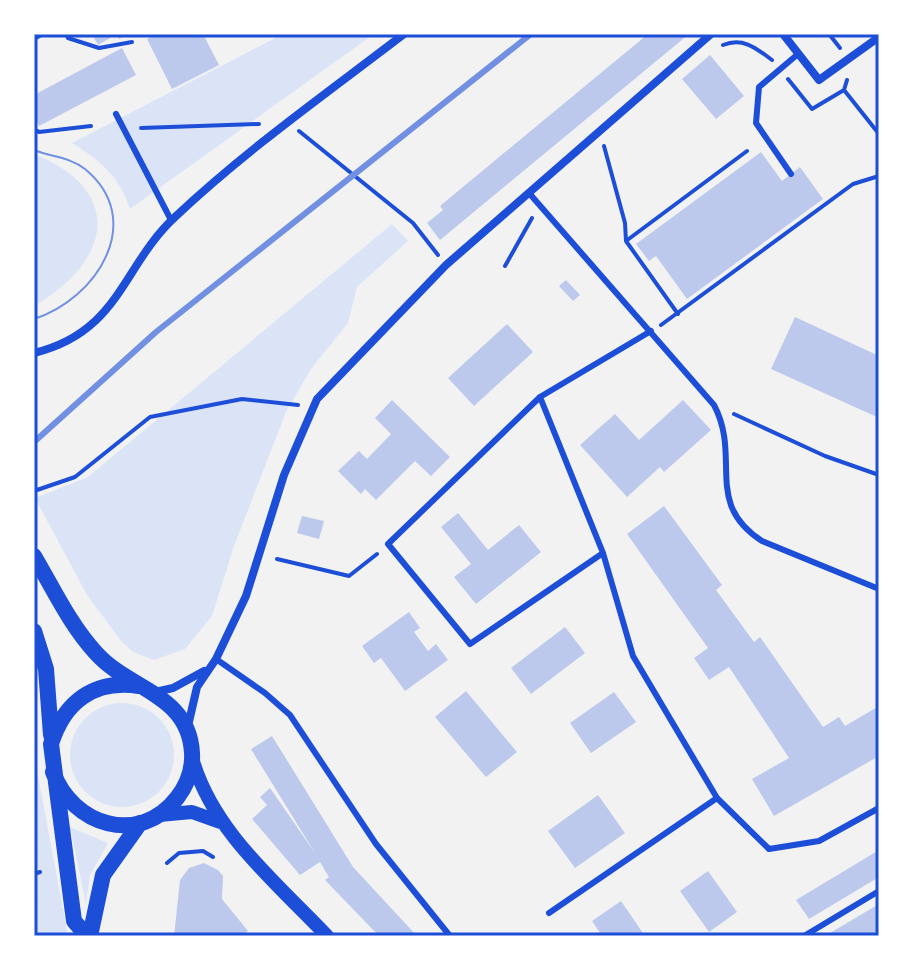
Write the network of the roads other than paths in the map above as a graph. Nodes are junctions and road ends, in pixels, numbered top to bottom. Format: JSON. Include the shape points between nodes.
{"nodes":[{"id":1,"x":404,"y":34,"type":"edge"},
{"id":2,"x":711,"y":34,"type":"edge"},
{"id":3,"x":783,"y":34,"type":"edge"},
{"id":4,"x":879,"y":37,"type":"edge"},
{"id":5,"x":798,"y":54,"type":"junction"},
{"id":6,"x":116,"y":114,"type":"dead end"},
{"id":7,"x":791,"y":174,"type":"dead end"},
{"id":8,"x":529,"y":193,"type":"junction"},
{"id":9,"x":171,"y":220,"type":"junction"},
{"id":10,"x":651,"y":331,"type":"junction"},
{"id":11,"x":34,"y":353,"type":"edge"},
{"id":12,"x":540,"y":397,"type":"junction"},
{"id":13,"x":603,"y":553,"type":"junction"},
{"id":14,"x":34,"y":556,"type":"edge"},
{"id":15,"x":879,"y":589,"type":"edge"},
{"id":16,"x":34,"y":631,"type":"edge"},
{"id":17,"x":216,"y":659,"type":"junction"},
{"id":18,"x":205,"y":671,"type":"junction"},
{"id":19,"x":147,"y":689,"type":"junction"},
{"id":20,"x":188,"y":729,"type":"junction"},
{"id":21,"x":51,"y":744,"type":"junction"},
{"id":22,"x":192,"y":758,"type":"junction"},
{"id":23,"x":53,"y":772,"type":"junction"},
{"id":24,"x":717,"y":798,"type":"junction"},
{"id":25,"x":879,"y":808,"type":"edge"},
{"id":26,"x":159,"y":815,"type":"junction"},
{"id":27,"x":221,"y":822,"type":"junction"},
{"id":28,"x":140,"y":823,"type":"junction"},
{"id":29,"x":879,"y":891,"type":"edge"},
{"id":30,"x":549,"y":913,"type":"dead end"},
{"id":31,"x":320,"y":934,"type":"edge"},
{"id":32,"x":89,"y":936,"type":"edge"},
{"id":33,"x":450,"y":936,"type":"edge"},
{"id":34,"x":804,"y":936,"type":"edge"}],
"edges":[{"from":1,"to":9,"type":"street"},
{"from":2,"to":8,"type":"street"},
{"from":3,"to":5,"type":"street"},
{"from":4,"to":5,"type":"street","via":[[819,80]]},
{"from":5,"to":7,"type":"lane","via":[[759,87],[756,123]]},
{"from":6,"to":9,"type":"lane"},
{"from":8,"to":10,"type":"lane"},
{"from":8,"to":17,"type":"street","via":[[383,327],[313,407],[284,475],[246,596]]},
{"from":9,"to":11,"type":"street","via":[[124,290],[93,323],[63,343]]},
{"from":10,"to":12,"type":"lane"},
{"from":10,"to":15,"type":"lane","via":[[725,425],[727,497],[745,530]]},
{"from":12,"to":13,"type":"lane"},
{"from":12,"to":13,"type":"lane","via":[[388,544],[470,644]]},
{"from":13,"to":24,"type":"lane","via":[[633,656]]},
{"from":14,"to":19,"type":"main road","via":[[96,654]]},
{"from":16,"to":21,"type":"main road","via":[[46,669]]},
{"from":17,"to":18,"type":"street"},
{"from":17,"to":33,"type":"lane","via":[[290,715],[376,844]]},
{"from":18,"to":19,"type":"street","via":[[187,682]]},
{"from":18,"to":20,"type":"street"},
{"from":19,"to":20,"type":"main road","via":[[174,708]]},
{"from":19,"to":21,"type":"main road","via":[[123,684],[88,692],[66,710]]},
{"from":20,"to":22,"type":"main road"},
{"from":21,"to":23,"type":"main road"},
{"from":22,"to":26,"type":"main road","via":[[182,791]]},
{"from":22,"to":27,"type":"street"},
{"from":23,"to":28,"type":"main road","via":[[66,799],[95,820]]},
{"from":23,"to":32,"type":"main road","via":[[74,921]]},
{"from":24,"to":25,"type":"lane","via":[[769,849],[819,841]]},
{"from":24,"to":30,"type":"lane"},
{"from":26,"to":27,"type":"street","via":[[192,812]]},
{"from":26,"to":28,"type":"main road"},
{"from":27,"to":31,"type":"street"},
{"from":28,"to":32,"type":"main road","via":[[103,875]]},
{"from":29,"to":34,"type":"lane"}]}
